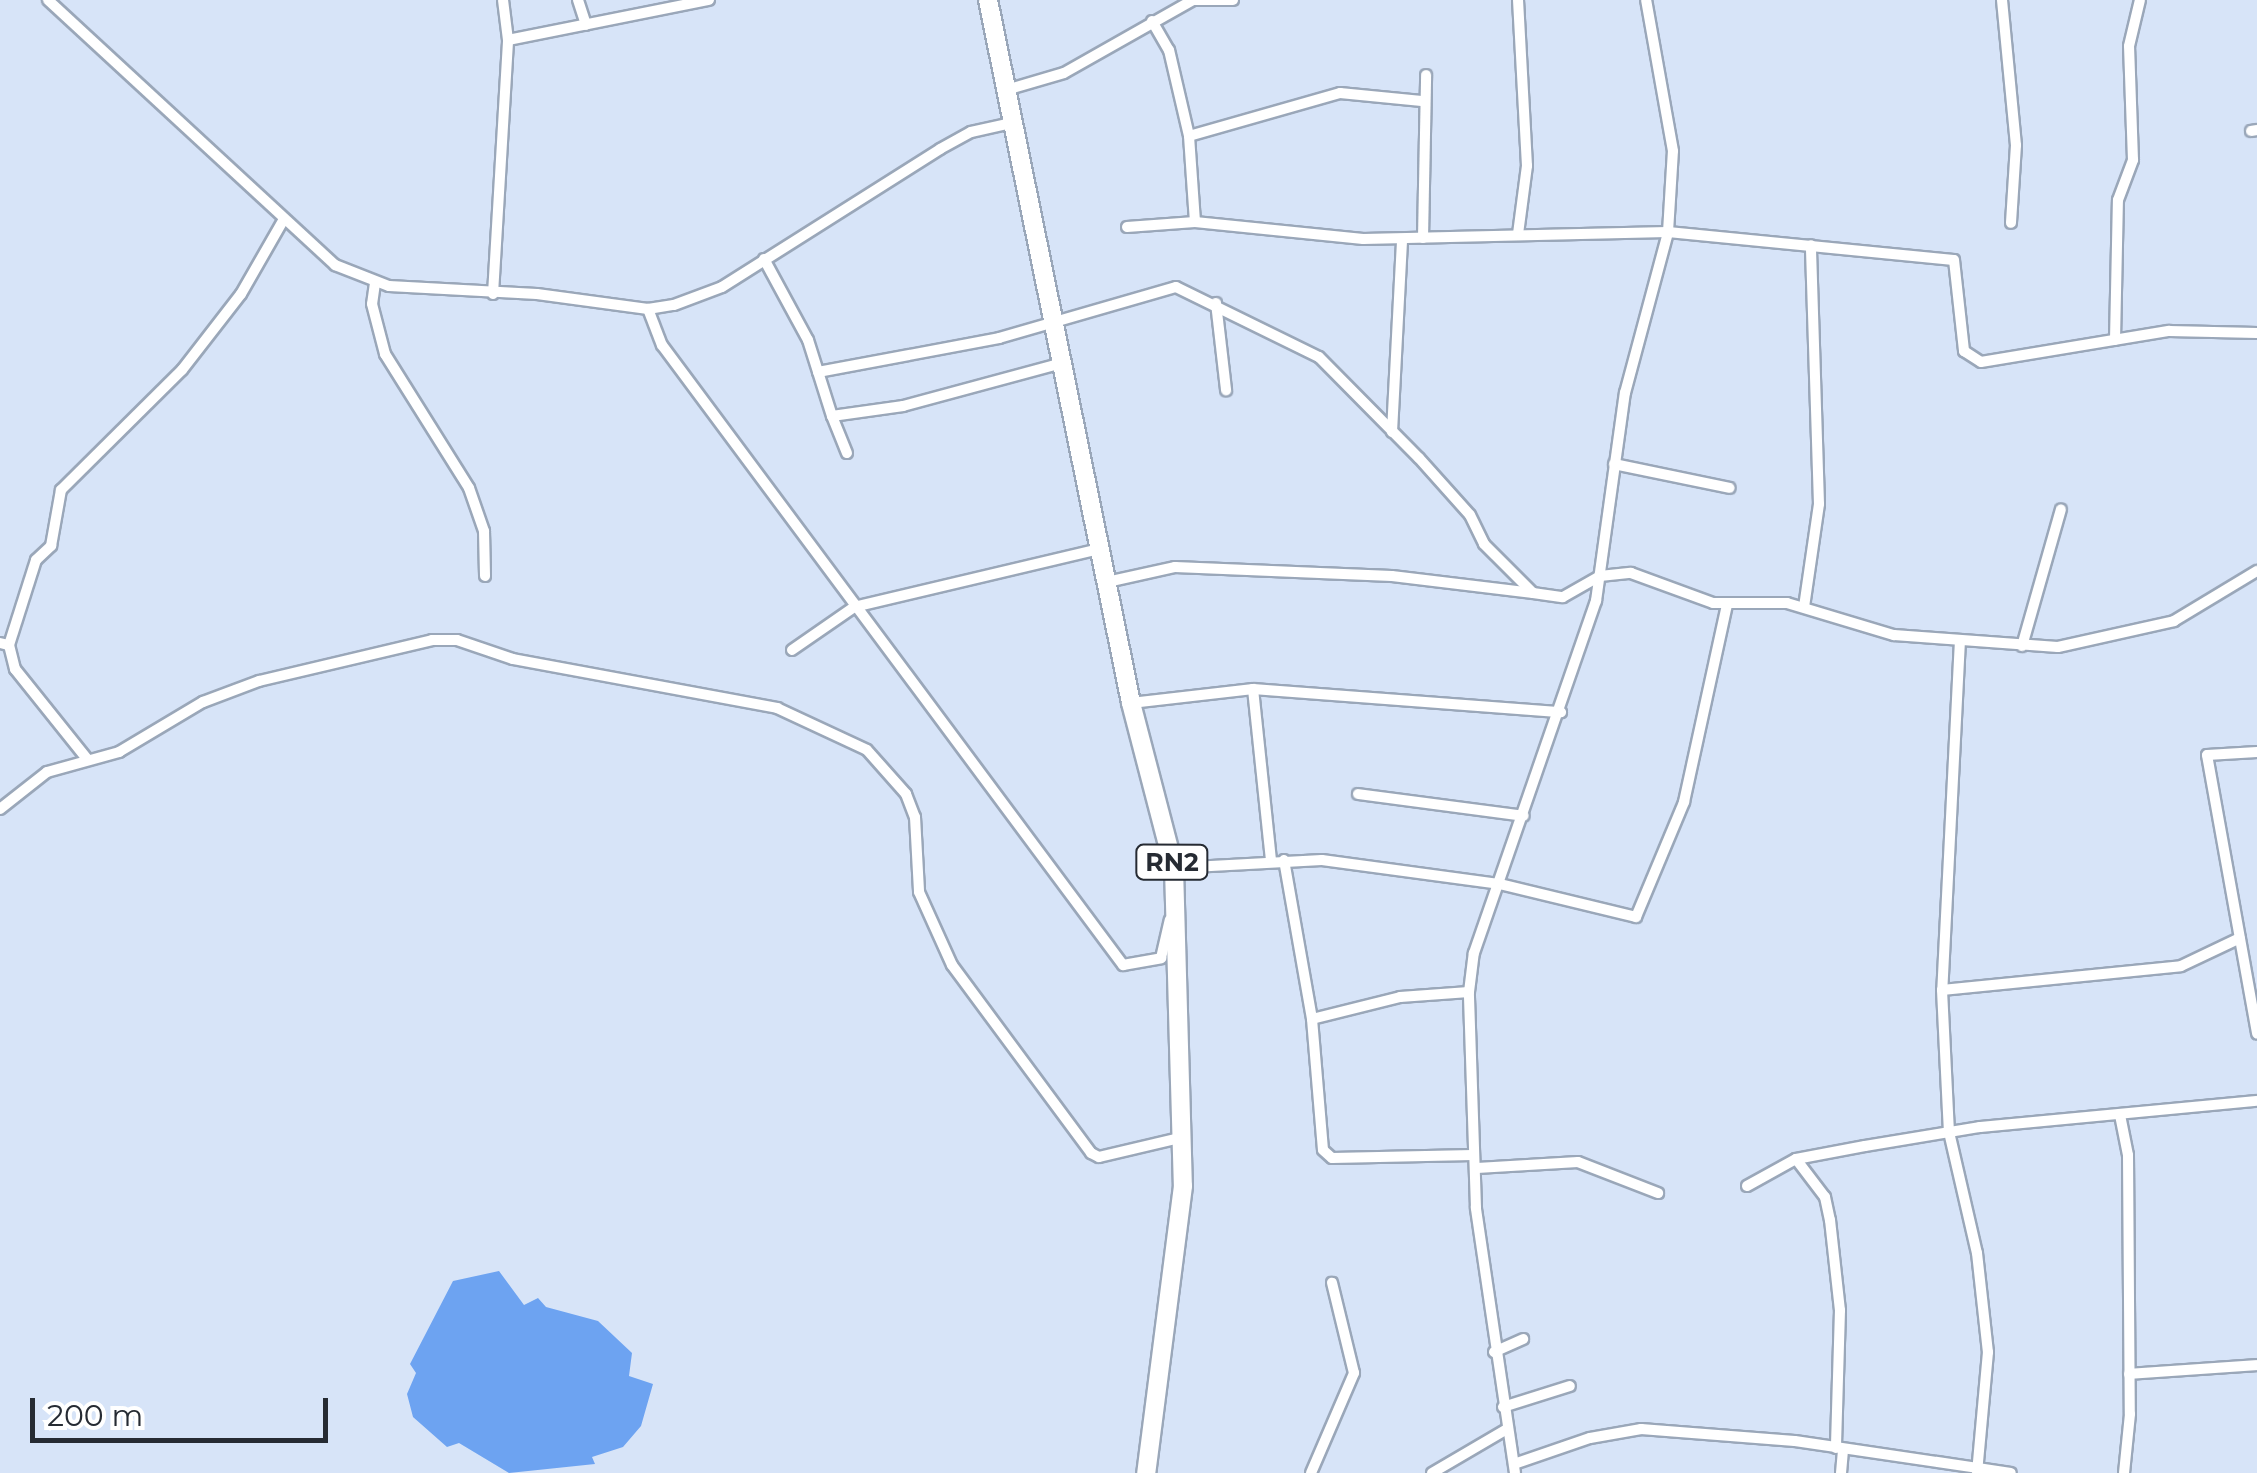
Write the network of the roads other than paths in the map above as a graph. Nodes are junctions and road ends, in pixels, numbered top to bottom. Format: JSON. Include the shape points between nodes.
{"nodes":[{"id":1,"x":48,"y":0,"type":"edge"},
{"id":2,"x":503,"y":0,"type":"edge"},
{"id":3,"x":578,"y":0,"type":"edge"},
{"id":4,"x":709,"y":0,"type":"edge"},
{"id":5,"x":988,"y":0,"type":"edge"},
{"id":6,"x":1194,"y":0,"type":"edge"},
{"id":7,"x":1233,"y":0,"type":"edge"},
{"id":8,"x":1518,"y":0,"type":"edge"},
{"id":9,"x":1646,"y":0,"type":"edge"},
{"id":10,"x":2002,"y":0,"type":"edge"},
{"id":11,"x":2140,"y":0,"type":"edge"},
{"id":12,"x":1152,"y":21,"type":"junction"},
{"id":13,"x":586,"y":25,"type":"junction"},
{"id":14,"x":508,"y":40,"type":"junction"},
{"id":15,"x":1426,"y":74,"type":"dead end"},
{"id":16,"x":1006,"y":90,"type":"junction"},
{"id":17,"x":1422,"y":101,"type":"junction"},
{"id":18,"x":1012,"y":123,"type":"junction"},
{"id":19,"x":1188,"y":136,"type":"junction"},
{"id":20,"x":284,"y":219,"type":"junction"},
{"id":21,"x":1196,"y":222,"type":"junction"},
{"id":22,"x":2011,"y":223,"type":"dead end"},
{"id":23,"x":1127,"y":228,"type":"dead end"},
{"id":24,"x":1668,"y":232,"type":"junction"},
{"id":25,"x":1518,"y":234,"type":"junction"},
{"id":26,"x":1423,"y":238,"type":"junction"},
{"id":27,"x":1402,"y":239,"type":"junction"},
{"id":28,"x":1811,"y":245,"type":"junction"},
{"id":29,"x":764,"y":259,"type":"junction"},
{"id":30,"x":375,"y":283,"type":"junction"},
{"id":31,"x":493,"y":294,"type":"junction"},
{"id":32,"x":1216,"y":303,"type":"junction"},
{"id":33,"x":648,"y":309,"type":"junction"},
{"id":34,"x":1053,"y":320,"type":"junction"},
{"id":35,"x":2257,"y":333,"type":"edge"},
{"id":36,"x":2115,"y":340,"type":"junction"},
{"id":37,"x":1062,"y":362,"type":"junction"},
{"id":38,"x":818,"y":372,"type":"junction"},
{"id":39,"x":1226,"y":390,"type":"dead end"},
{"id":40,"x":832,"y":416,"type":"junction"},
{"id":41,"x":1392,"y":432,"type":"junction"},
{"id":42,"x":847,"y":453,"type":"dead end"},
{"id":43,"x":1614,"y":464,"type":"junction"},
{"id":44,"x":1730,"y":488,"type":"dead end"},
{"id":45,"x":2061,"y":510,"type":"dead end"},
{"id":46,"x":1100,"y":549,"type":"junction"},
{"id":47,"x":2257,"y":571,"type":"edge"},
{"id":48,"x":485,"y":576,"type":"dead end"},
{"id":49,"x":1600,"y":576,"type":"junction"},
{"id":50,"x":1107,"y":582,"type":"junction"},
{"id":51,"x":1534,"y":594,"type":"junction"},
{"id":52,"x":1727,"y":604,"type":"junction"},
{"id":53,"x":1804,"y":607,"type":"junction"},
{"id":54,"x":854,"y":608,"type":"junction"},
{"id":55,"x":1960,"y":640,"type":"junction"},
{"id":56,"x":4,"y":644,"type":"edge"},
{"id":57,"x":2022,"y":646,"type":"junction"},
{"id":58,"x":792,"y":650,"type":"dead end"},
{"id":59,"x":1254,"y":690,"type":"junction"},
{"id":60,"x":1130,"y":703,"type":"junction"},
{"id":61,"x":1561,"y":712,"type":"junction"},
{"id":62,"x":2257,"y":752,"type":"edge"},
{"id":63,"x":87,"y":759,"type":"junction"},
{"id":64,"x":1358,"y":794,"type":"dead end"},
{"id":65,"x":0,"y":810,"type":"edge"},
{"id":66,"x":1524,"y":816,"type":"junction"},
{"id":67,"x":1277,"y":860,"type":"junction"},
{"id":68,"x":1174,"y":868,"type":"junction"},
{"id":69,"x":1500,"y":884,"type":"junction"},
{"id":70,"x":1172,"y":910,"type":"junction"},
{"id":71,"x":2240,"y":938,"type":"junction"},
{"id":72,"x":1942,"y":990,"type":"junction"},
{"id":73,"x":1469,"y":992,"type":"junction"},
{"id":74,"x":2255,"y":1011,"type":"edge"},
{"id":75,"x":1312,"y":1019,"type":"junction"},
{"id":76,"x":2257,"y":1034,"type":"edge"},
{"id":77,"x":2257,"y":1101,"type":"edge"},
{"id":78,"x":2120,"y":1116,"type":"junction"},
{"id":79,"x":1949,"y":1132,"type":"junction"},
{"id":80,"x":1184,"y":1137,"type":"junction"},
{"id":81,"x":1474,"y":1155,"type":"junction"},
{"id":82,"x":1796,"y":1159,"type":"junction"},
{"id":83,"x":1477,"y":1168,"type":"junction"},
{"id":84,"x":1747,"y":1186,"type":"dead end"},
{"id":85,"x":1658,"y":1193,"type":"dead end"},
{"id":86,"x":1332,"y":1283,"type":"dead end"},
{"id":87,"x":1522,"y":1339,"type":"dead end"},
{"id":88,"x":1494,"y":1352,"type":"junction"},
{"id":89,"x":2257,"y":1365,"type":"edge"},
{"id":90,"x":2129,"y":1374,"type":"junction"},
{"id":91,"x":1570,"y":1386,"type":"dead end"},
{"id":92,"x":1503,"y":1407,"type":"junction"},
{"id":93,"x":1506,"y":1430,"type":"junction"},
{"id":94,"x":1839,"y":1449,"type":"junction"},
{"id":95,"x":1514,"y":1468,"type":"edge"},
{"id":96,"x":1977,"y":1471,"type":"edge"},
{"id":97,"x":1146,"y":1473,"type":"edge"},
{"id":98,"x":1311,"y":1473,"type":"edge"},
{"id":99,"x":1432,"y":1473,"type":"edge"},
{"id":100,"x":1841,"y":1473,"type":"edge"},
{"id":101,"x":2011,"y":1473,"type":"edge"},
{"id":102,"x":2124,"y":1473,"type":"edge"}],
"edges":[{"from":1,"to":20,"type":"street"},
{"from":2,"to":14,"type":"street"},
{"from":3,"to":13,"type":"street"},
{"from":4,"to":13,"type":"street"},
{"from":5,"to":16,"type":"highway","number":"RN2"},
{"from":6,"to":7,"type":"street"},
{"from":6,"to":12,"type":"street"},
{"from":8,"to":25,"type":"street","via":[[1527,166]]},
{"from":9,"to":24,"type":"street","via":[[1673,152]]},
{"from":10,"to":22,"type":"street","via":[[2016,145]]},
{"from":11,"to":36,"type":"street","via":[[2130,46],[2133,160],[2118,200]]},
{"from":12,"to":16,"type":"street","via":[[1064,73]]},
{"from":12,"to":19,"type":"street","via":[[1169,50]]},
{"from":13,"to":14,"type":"street"},
{"from":14,"to":31,"type":"street"},
{"from":15,"to":17,"type":"street"},
{"from":16,"to":18,"type":"highway","number":"RN2"},
{"from":17,"to":19,"type":"street","via":[[1340,92]]},
{"from":17,"to":26,"type":"street"},
{"from":18,"to":29,"type":"street","via":[[940,149]]},
{"from":18,"to":34,"type":"highway","number":"RN2"},
{"from":19,"to":21,"type":"street"},
{"from":20,"to":30,"type":"street","via":[[335,265]]},
{"from":20,"to":56,"type":"street","via":[[241,294],[182,370],[61,490],[51,546],[36,560]]},
{"from":21,"to":23,"type":"street"},
{"from":21,"to":27,"type":"street"},
{"from":24,"to":25,"type":"street"},
{"from":24,"to":28,"type":"street"},
{"from":24,"to":43,"type":"street","via":[[1633,358]]},
{"from":25,"to":26,"type":"street"},
{"from":26,"to":27,"type":"street"},
{"from":27,"to":41,"type":"street"},
{"from":28,"to":36,"type":"street","via":[[1954,260],[1964,351],[1981,362]]},
{"from":28,"to":53,"type":"street","via":[[1819,504]]},
{"from":29,"to":33,"type":"street","via":[[705,295]]},
{"from":29,"to":38,"type":"street"},
{"from":30,"to":31,"type":"street"},
{"from":30,"to":48,"type":"street","via":[[372,304],[384,354],[460,464],[484,531]]},
{"from":31,"to":33,"type":"street"},
{"from":32,"to":34,"type":"street","via":[[1176,287]]},
{"from":32,"to":39,"type":"street"},
{"from":32,"to":41,"type":"street","via":[[1319,358]]},
{"from":33,"to":54,"type":"street","via":[[662,345]]},
{"from":34,"to":37,"type":"highway","number":"RN2"},
{"from":34,"to":38,"type":"street","via":[[999,338]]},
{"from":35,"to":36,"type":"street","via":[[2168,332]]},
{"from":37,"to":40,"type":"street","via":[[904,406]]},
{"from":37,"to":46,"type":"highway","number":"RN2"},
{"from":38,"to":40,"type":"street"},
{"from":40,"to":42,"type":"street"},
{"from":41,"to":51,"type":"street"},
{"from":43,"to":44,"type":"street"},
{"from":43,"to":49,"type":"street"},
{"from":45,"to":57,"type":"street"},
{"from":46,"to":50,"type":"highway","number":"RN2"},
{"from":46,"to":54,"type":"street"},
{"from":47,"to":57,"type":"street","via":[[2174,621],[2066,646]]},
{"from":49,"to":51,"type":"street","via":[[1562,597]]},
{"from":49,"to":52,"type":"street","via":[[1631,573]]},
{"from":49,"to":61,"type":"street"},
{"from":50,"to":51,"type":"street","via":[[1175,566],[1392,576]]},
{"from":50,"to":60,"type":"highway","number":"RN2"},
{"from":52,"to":53,"type":"street"},
{"from":52,"to":69,"type":"street","via":[[1684,802],[1643,911],[1630,918],[1594,902]]},
{"from":53,"to":55,"type":"street","via":[[1894,635]]},
{"from":54,"to":58,"type":"street"},
{"from":54,"to":70,"type":"street","via":[[1123,965],[1160,958]]},
{"from":55,"to":57,"type":"street"},
{"from":55,"to":72,"type":"street"},
{"from":56,"to":63,"type":"street"},
{"from":59,"to":60,"type":"street"},
{"from":59,"to":61,"type":"street"},
{"from":59,"to":67,"type":"street"},
{"from":60,"to":68,"type":"highway","number":"RN2"},
{"from":61,"to":66,"type":"street"},
{"from":62,"to":71,"type":"street","via":[[2206,755]]},
{"from":63,"to":65,"type":"street","via":[[47,772]]},
{"from":63,"to":80,"type":"street","via":[[118,752],[203,702],[258,681],[432,640],[777,708],[867,750],[906,794],[919,892],[952,965],[1091,1153]]},
{"from":64,"to":66,"type":"street"},
{"from":66,"to":69,"type":"street"},
{"from":67,"to":68,"type":"street"},
{"from":67,"to":69,"type":"street"},
{"from":67,"to":75,"type":"street"},
{"from":68,"to":70,"type":"highway","number":"RN2"},
{"from":69,"to":73,"type":"street","via":[[1474,952]]},
{"from":70,"to":80,"type":"highway","number":"RN2"},
{"from":71,"to":72,"type":"street","via":[[2181,966]]},
{"from":71,"to":74,"type":"street"},
{"from":72,"to":79,"type":"street"},
{"from":73,"to":75,"type":"street","via":[[1400,998]]},
{"from":73,"to":81,"type":"street"},
{"from":74,"to":76,"type":"street"},
{"from":75,"to":81,"type":"street","via":[[1327,1156]]},
{"from":77,"to":78,"type":"street"},
{"from":78,"to":79,"type":"street"},
{"from":78,"to":90,"type":"street","via":[[2128,1155]]},
{"from":79,"to":82,"type":"street"},
{"from":79,"to":96,"type":"street","via":[[1978,1253],[1988,1352]]},
{"from":80,"to":97,"type":"highway","number":"RN2","via":[[1176,1262]]},
{"from":81,"to":83,"type":"street"},
{"from":82,"to":84,"type":"street"},
{"from":82,"to":94,"type":"street","via":[[1825,1197],[1830,1220],[1840,1310]]},
{"from":83,"to":85,"type":"street","via":[[1578,1162]]},
{"from":83,"to":88,"type":"street"},
{"from":86,"to":98,"type":"street","via":[[1354,1374]]},
{"from":87,"to":88,"type":"street"},
{"from":88,"to":92,"type":"street"},
{"from":89,"to":90,"type":"street"},
{"from":90,"to":102,"type":"street"},
{"from":91,"to":92,"type":"street"},
{"from":92,"to":93,"type":"street"},
{"from":93,"to":95,"type":"street"},
{"from":93,"to":99,"type":"street"},
{"from":94,"to":95,"type":"street","via":[[1641,1429],[1590,1438]]},
{"from":94,"to":96,"type":"street"},
{"from":94,"to":100,"type":"street"},
{"from":96,"to":101,"type":"street"}]}
